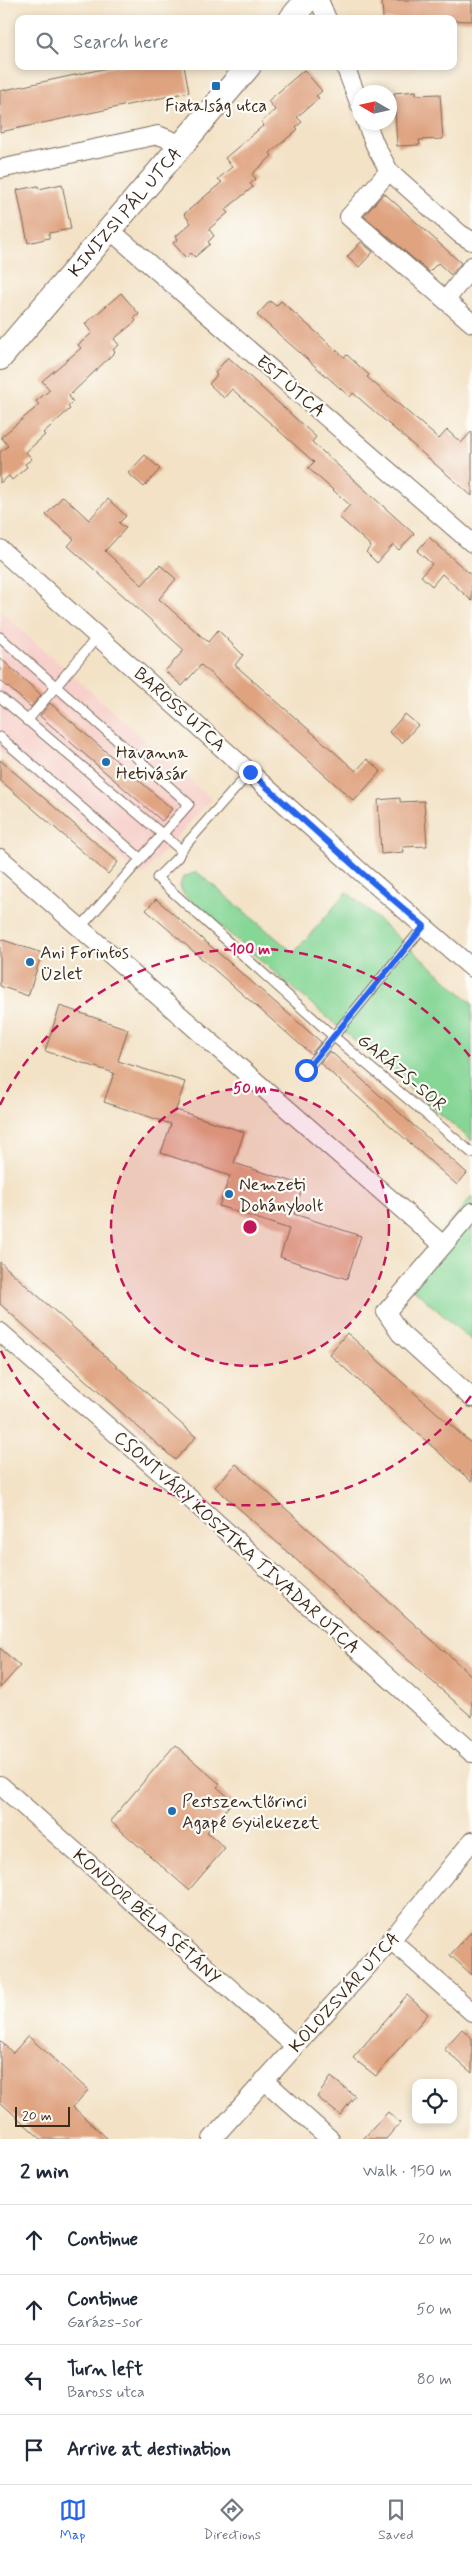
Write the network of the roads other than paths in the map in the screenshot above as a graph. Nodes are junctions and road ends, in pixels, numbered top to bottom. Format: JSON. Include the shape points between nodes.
{"nodes":[{"id":1,"x":307,"y":0,"type":"edge"},
{"id":2,"x":319,"y":0,"type":"edge"},
{"id":3,"x":294,"y":15,"type":"edge"},
{"id":4,"x":325,"y":15,"type":"edge"},
{"id":5,"x":246,"y":70,"type":"edge"},
{"id":6,"x":347,"y":70,"type":"edge"},
{"id":7,"x":352,"y":85,"type":"edge"},
{"id":8,"x":369,"y":130,"type":"edge"},
{"id":9,"x":183,"y":145,"type":"junction"},
{"id":10,"x":0,"y":169,"type":"edge"},
{"id":11,"x":389,"y":171,"type":"junction"},
{"id":12,"x":110,"y":230,"type":"junction"},
{"id":13,"x":472,"y":241,"type":"edge"},
{"id":14,"x":472,"y":266,"type":"edge"},
{"id":15,"x":446,"y":300,"type":"junction"},
{"id":16,"x":472,"y":323,"type":"edge"},
{"id":17,"x":0,"y":358,"type":"edge"},
{"id":18,"x":472,"y":543,"type":"edge"},
{"id":19,"x":0,"y":549,"type":"edge"},
{"id":20,"x":98,"y":636,"type":"junction"},
{"id":21,"x":0,"y":637,"type":"edge"},
{"id":22,"x":57,"y":687,"type":"junction"},
{"id":23,"x":0,"y":697,"type":"edge"},
{"id":24,"x":28,"y":721,"type":"junction"},
{"id":25,"x":0,"y":737,"type":"edge"},
{"id":26,"x":250,"y":772,"type":"junction"},
{"id":27,"x":161,"y":836,"type":"junction"},
{"id":28,"x":181,"y":850,"type":"junction"},
{"id":29,"x":0,"y":858,"type":"edge"},
{"id":30,"x":141,"y":859,"type":"junction"},
{"id":31,"x":424,"y":926,"type":"junction"},
{"id":32,"x":80,"y":928,"type":"junction"},
{"id":33,"x":472,"y":968,"type":"edge"},
{"id":34,"x":334,"y":1036,"type":"junction"},
{"id":35,"x":306,"y":1070,"type":"dead end"},
{"id":36,"x":472,"y":1153,"type":"edge"},
{"id":37,"x":472,"y":1212,"type":"edge"},
{"id":38,"x":443,"y":1245,"type":"junction"},
{"id":39,"x":0,"y":1332,"type":"edge"},
{"id":40,"x":472,"y":1398,"type":"edge"},
{"id":41,"x":472,"y":1753,"type":"edge"},
{"id":42,"x":0,"y":1784,"type":"edge"},
{"id":43,"x":472,"y":1841,"type":"edge"},
{"id":44,"x":391,"y":1940,"type":"junction"},
{"id":45,"x":472,"y":2012,"type":"edge"},
{"id":46,"x":295,"y":2046,"type":"junction"},
{"id":47,"x":264,"y":2080,"type":"junction"},
{"id":48,"x":212,"y":2139,"type":"edge"},
{"id":49,"x":330,"y":2139,"type":"edge"}],
"edges":[{"from":1,"to":3,"type":"street"},
{"from":2,"to":4,"type":"street"},
{"from":5,"to":9,"type":"street","name":"KINIZSI PÁL UTCA"},
{"from":6,"to":7,"type":"street"},
{"from":8,"to":11,"type":"street"},
{"from":9,"to":10,"type":"street","via":[[158,135]]},
{"from":9,"to":12,"type":"street","name":"KINIZSI PÁL UTCA"},
{"from":11,"to":13,"type":"street"},
{"from":11,"to":15,"type":"street","via":[[350,217]]},
{"from":12,"to":17,"type":"street","name":"KINIZSI PÁL UTCA"},
{"from":12,"to":18,"type":"street","name":"EST UTCA"},
{"from":14,"to":15,"type":"street"},
{"from":15,"to":16,"type":"street"},
{"from":19,"to":20,"type":"street","name":"BAROSS UTCA"},
{"from":20,"to":22,"type":"lane"},
{"from":20,"to":26,"type":"street","name":"BAROSS UTCA"},
{"from":21,"to":22,"type":"lane"},
{"from":22,"to":24,"type":"lane"},
{"from":22,"to":27,"type":"lane","via":[[189,804]]},
{"from":23,"to":24,"type":"lane"},
{"from":24,"to":27,"type":"lane"},
{"from":25,"to":30,"type":"lane"},
{"from":26,"to":28,"type":"lane"},
{"from":26,"to":31,"type":"street","name":"BAROSS UTCA"},
{"from":27,"to":28,"type":"lane"},
{"from":27,"to":30,"type":"lane"},
{"from":28,"to":34,"type":"lane","name":"GARÁZS-SOR","via":[[156,878]]},
{"from":29,"to":32,"type":"street"},
{"from":30,"to":32,"type":"lane"},
{"from":31,"to":33,"type":"street","name":"BAROSS UTCA"},
{"from":31,"to":34,"type":"lane","name":"GARÁZS-SOR"},
{"from":32,"to":38,"type":"street"},
{"from":34,"to":35,"type":"lane"},
{"from":34,"to":36,"type":"lane","name":"GARÁZS-SOR"},
{"from":37,"to":38,"type":"street"},
{"from":38,"to":40,"type":"street","via":[[386,1312],[400,1333]]},
{"from":39,"to":41,"type":"street","name":"CSONTVÁRY KOSZTKA TIVADAR UTCA"},
{"from":42,"to":46,"type":"street","name":"KONDOR BÉLA SÉTÁNY"},
{"from":43,"to":44,"type":"street","name":"KOLOZSVÁR UTCA"},
{"from":44,"to":45,"type":"street"},
{"from":44,"to":46,"type":"street","name":"KOLOZSVÁR UTCA"},
{"from":46,"to":47,"type":"street","name":"KOLOZSVÁR UTCA"},
{"from":47,"to":48,"type":"street","name":"KOLOZSVÁR UTCA"},
{"from":47,"to":49,"type":"street"}]}
